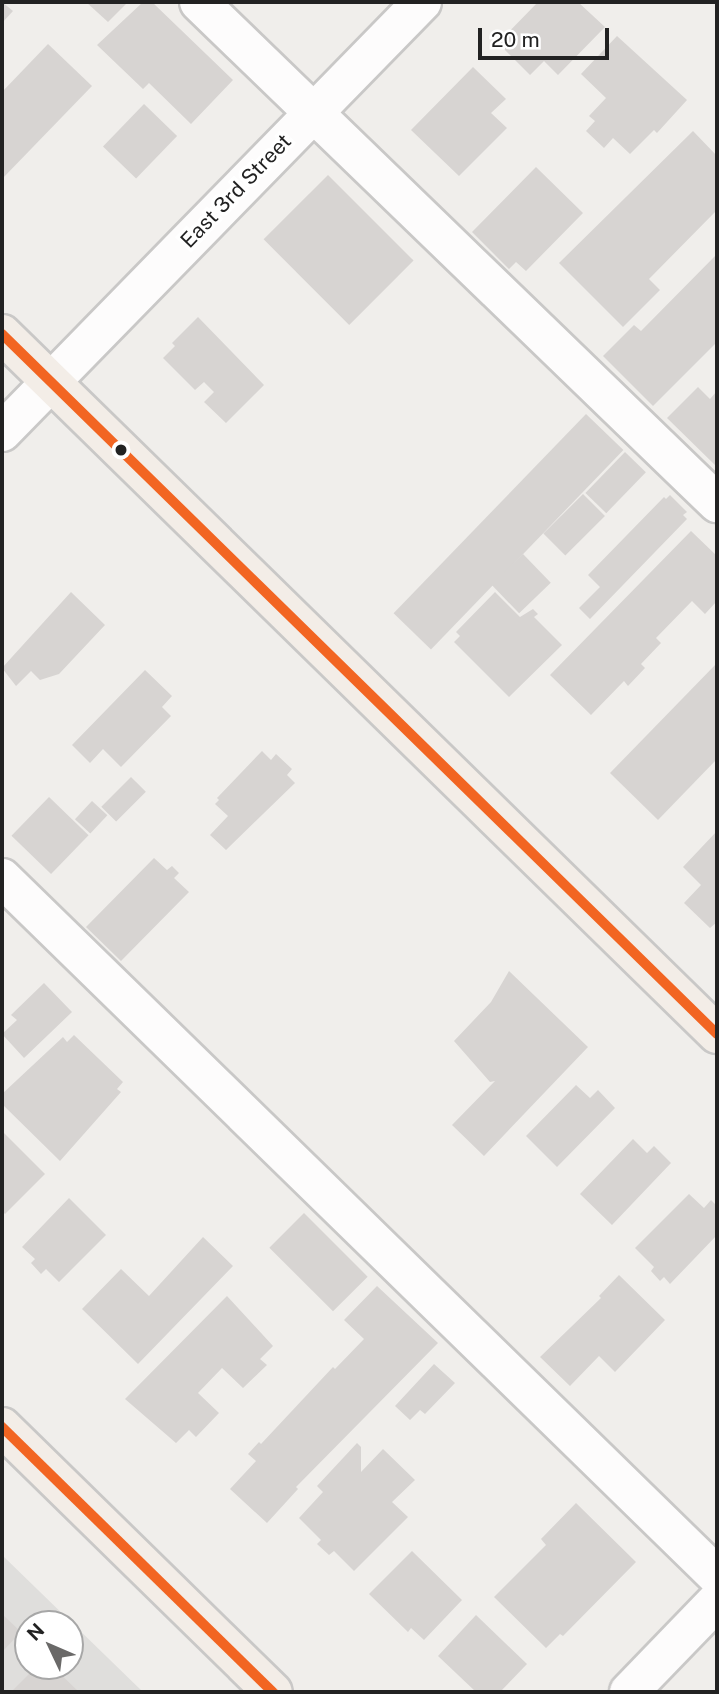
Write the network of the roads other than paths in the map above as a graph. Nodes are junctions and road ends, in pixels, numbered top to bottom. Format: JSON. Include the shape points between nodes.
{"nodes":[{"id":1,"x":199,"y":2,"type":"edge"},
{"id":2,"x":422,"y":2,"type":"edge"},
{"id":3,"x":313,"y":112,"type":"junction"},
{"id":4,"x":2,"y":334,"type":"edge"},
{"id":5,"x":51,"y":382,"type":"junction"},
{"id":6,"x":2,"y":432,"type":"edge"},
{"id":7,"x":717,"y":503,"type":"edge"},
{"id":8,"x":2,"y":878,"type":"edge"},
{"id":9,"x":717,"y":1034,"type":"edge"},
{"id":10,"x":2,"y":1427,"type":"edge"},
{"id":11,"x":717,"y":1576,"type":"edge"},
{"id":12,"x":717,"y":1601,"type":"edge"},
{"id":13,"x":273,"y":1692,"type":"edge"},
{"id":14,"x":629,"y":1692,"type":"edge"}],
"edges":[{"from":1,"to":3,"type":"street"},
{"from":2,"to":3,"type":"street","name":"East 3rd Street"},
{"from":3,"to":5,"type":"street","name":"East 3rd Street"},
{"from":3,"to":7,"type":"street"},
{"from":4,"to":5,"type":"main road"},
{"from":5,"to":6,"type":"street","name":"East 3rd Street"},
{"from":5,"to":9,"type":"main road"},
{"from":8,"to":11,"type":"street"},
{"from":10,"to":13,"type":"main road"},
{"from":12,"to":14,"type":"street"}]}
